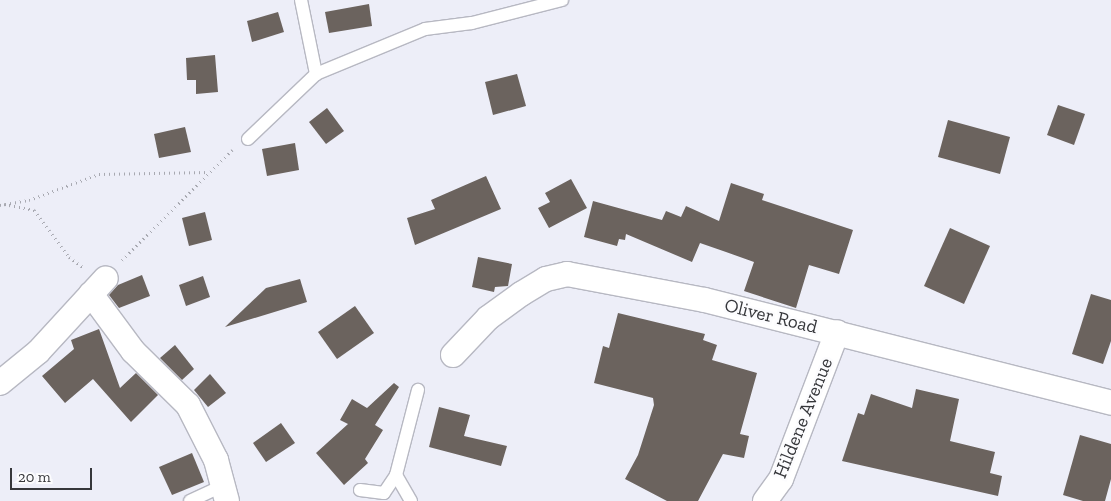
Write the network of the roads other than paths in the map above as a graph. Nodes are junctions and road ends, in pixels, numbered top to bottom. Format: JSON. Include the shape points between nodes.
{"nodes":[{"id":1,"x":301,"y":0,"type":"edge"},
{"id":2,"x":562,"y":0,"type":"edge"},
{"id":3,"x":316,"y":74,"type":"junction"},
{"id":4,"x":248,"y":139,"type":"road end"},
{"id":5,"x":837,"y":332,"type":"junction"},
{"id":6,"x":453,"y":355,"type":"dead end"},
{"id":7,"x":0,"y":383,"type":"edge"},
{"id":8,"x":418,"y":390,"type":"dead end"},
{"id":9,"x":1111,"y":403,"type":"edge"},
{"id":10,"x":396,"y":475,"type":"junction"},
{"id":11,"x":360,"y":490,"type":"dead end"},
{"id":12,"x":226,"y":493,"type":"edge"},
{"id":13,"x":190,"y":501,"type":"edge"},
{"id":14,"x":411,"y":501,"type":"edge"},
{"id":15,"x":765,"y":501,"type":"edge"}],
"edges":[{"from":1,"to":3,"type":"lane"},
{"from":2,"to":3,"type":"lane","via":[[472,23],[425,29]]},
{"from":3,"to":4,"type":"lane"},
{"from":5,"to":6,"type":"street","name":"Oliver Road","via":[[705,300],[567,274],[546,279],[494,313]]},
{"from":5,"to":9,"type":"street","name":"Oliver Road"},
{"from":5,"to":15,"type":"street","name":"Hildene Avenue","via":[[781,479]]},
{"from":7,"to":12,"type":"street","via":[[38,352],[98,286],[133,351],[188,405],[203,429]]},
{"from":8,"to":10,"type":"lane"},
{"from":10,"to":11,"type":"lane","via":[[384,493]]},
{"from":10,"to":14,"type":"lane"},
{"from":12,"to":13,"type":"lane"}]}
